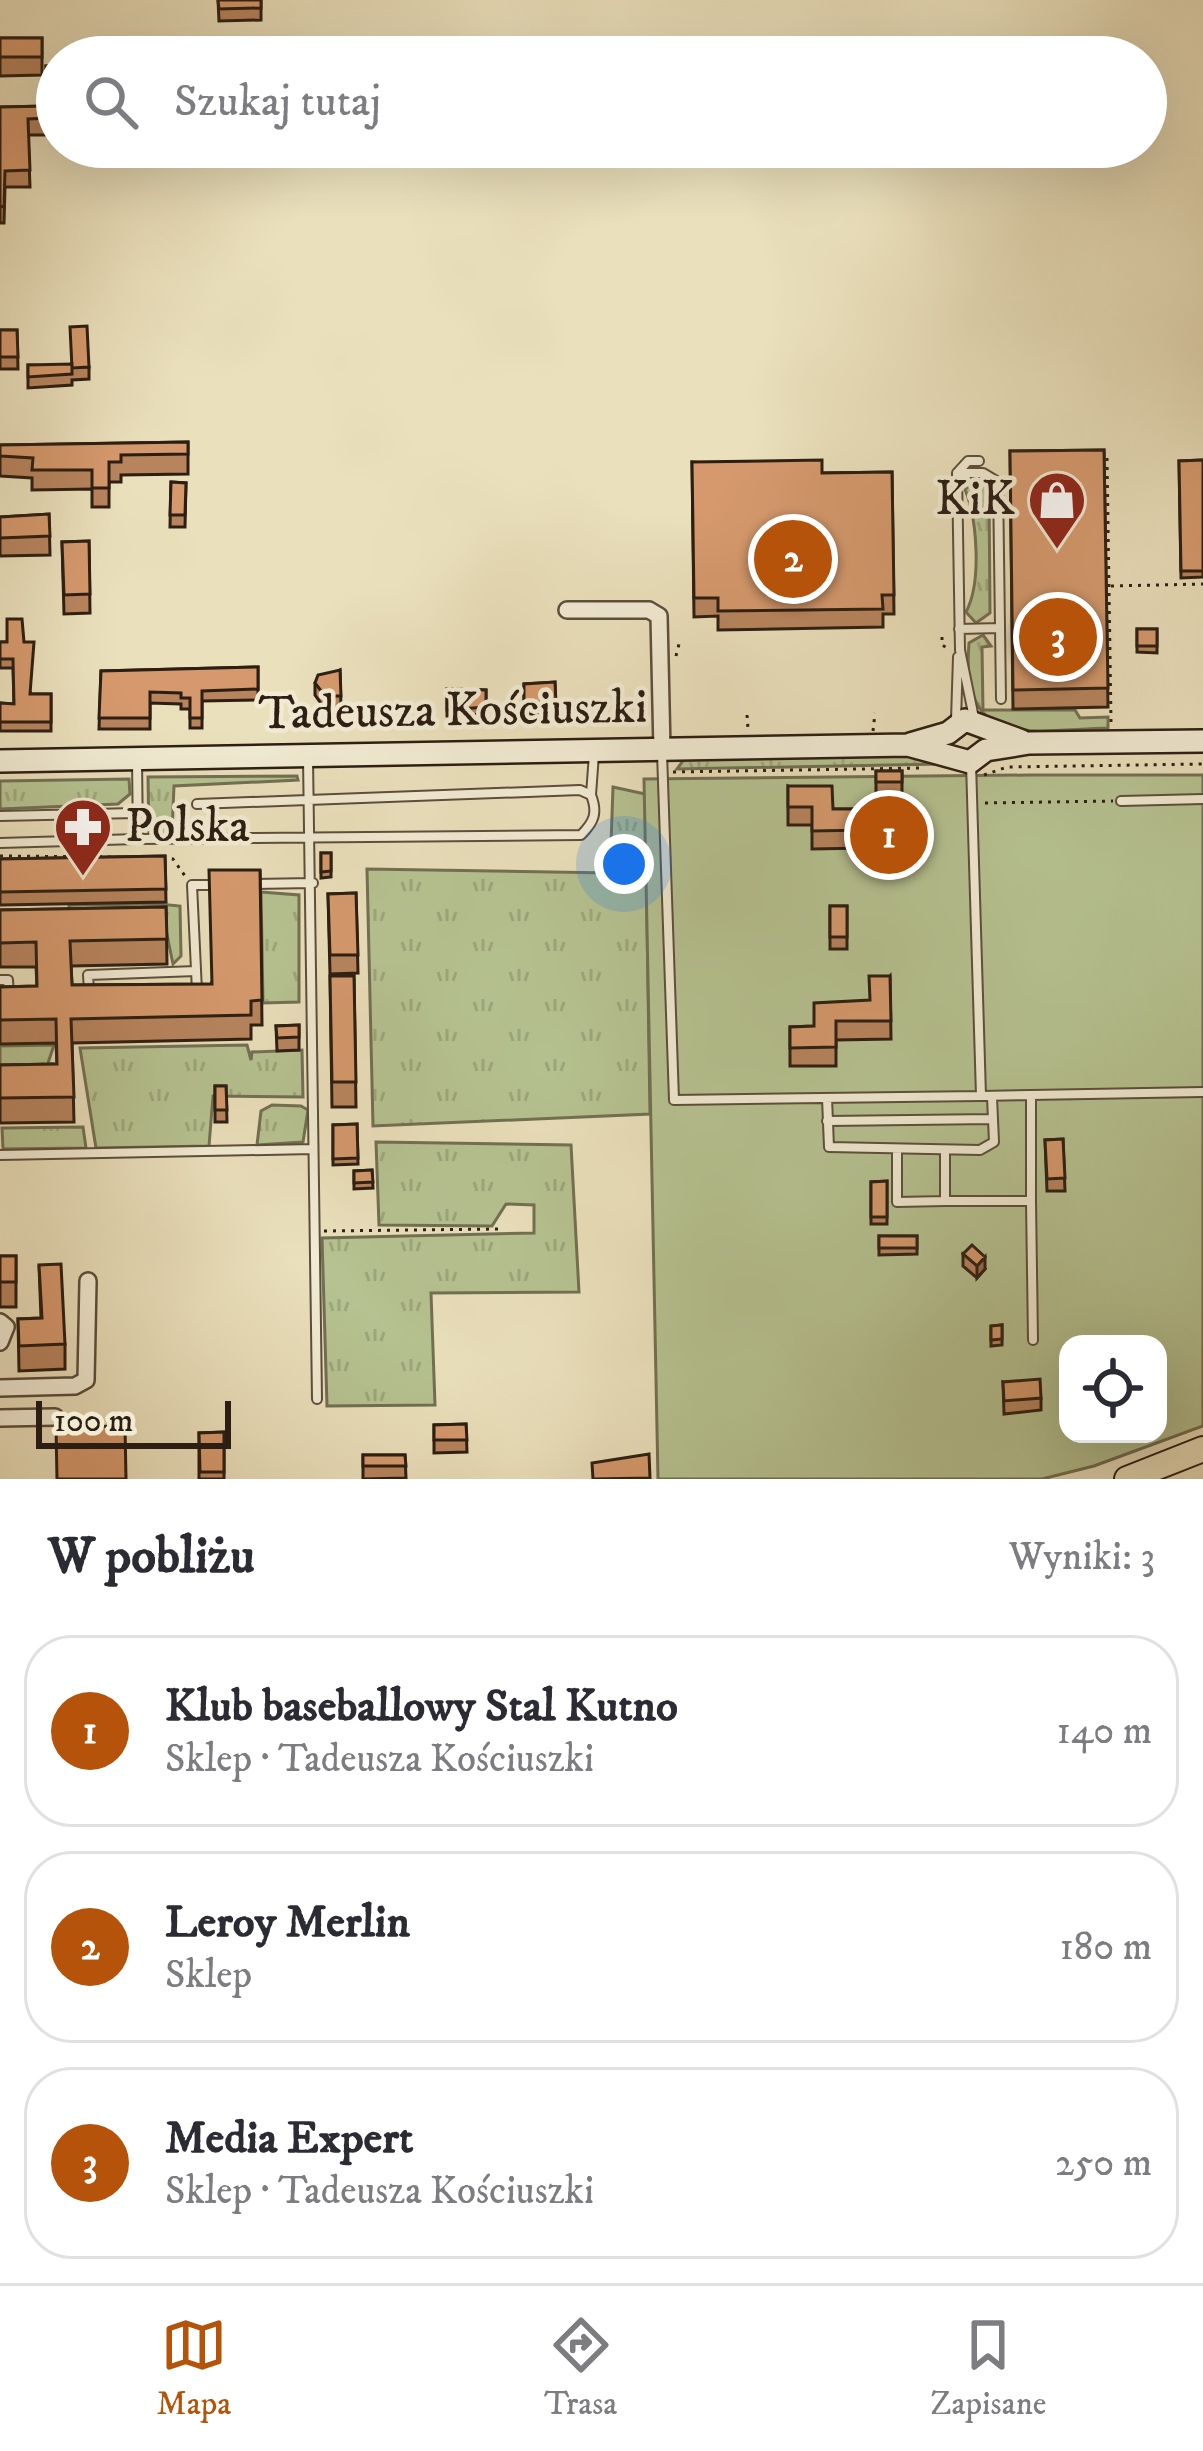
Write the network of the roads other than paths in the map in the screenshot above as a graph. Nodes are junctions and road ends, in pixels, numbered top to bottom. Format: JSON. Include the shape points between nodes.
{"nodes":[{"id":1,"x":980,"y":461,"type":"dead end"},
{"id":2,"x":957,"y":473,"type":"junction"},
{"id":3,"x":567,"y":610,"type":"dead end"},
{"id":4,"x":1000,"y":628,"type":"junction"},
{"id":5,"x":958,"y":629,"type":"junction"},
{"id":6,"x":956,"y":652,"type":"junction"},
{"id":7,"x":1001,"y":699,"type":"dead end"},
{"id":8,"x":967,"y":739,"type":"junction"},
{"id":9,"x":1203,"y":741,"type":"edge"},
{"id":10,"x":662,"y":750,"type":"junction"},
{"id":11,"x":595,"y":751,"type":"junction"},
{"id":12,"x":308,"y":756,"type":"junction"},
{"id":13,"x":137,"y":759,"type":"junction"},
{"id":14,"x":0,"y":761,"type":"edge"},
{"id":15,"x":591,"y":794,"type":"junction"},
{"id":16,"x":1203,"y":799,"type":"edge"},
{"id":17,"x":310,"y":800,"type":"junction"},
{"id":18,"x":1121,"y":801,"type":"road end"},
{"id":19,"x":197,"y":804,"type":"dead end"},
{"id":20,"x":136,"y":813,"type":"junction"},
{"id":21,"x":0,"y":816,"type":"edge"},
{"id":22,"x":311,"y":836,"type":"junction"},
{"id":23,"x":138,"y":839,"type":"junction"},
{"id":24,"x":0,"y":843,"type":"edge"},
{"id":25,"x":313,"y":883,"type":"junction"},
{"id":26,"x":196,"y":970,"type":"junction"},
{"id":27,"x":0,"y":980,"type":"edge"},
{"id":28,"x":9,"y":995,"type":"edge"},
{"id":29,"x":90,"y":999,"type":"edge"},
{"id":30,"x":197,"y":999,"type":"edge"},
{"id":31,"x":1203,"y":1092,"type":"edge"},
{"id":32,"x":981,"y":1096,"type":"junction"},
{"id":33,"x":1031,"y":1096,"type":"junction"},
{"id":34,"x":992,"y":1097,"type":"junction"},
{"id":35,"x":826,"y":1098,"type":"junction"},
{"id":36,"x":993,"y":1119,"type":"junction"},
{"id":37,"x":827,"y":1121,"type":"junction"},
{"id":38,"x":313,"y":1149,"type":"junction"},
{"id":39,"x":897,"y":1150,"type":"junction"},
{"id":40,"x":945,"y":1150,"type":"junction"},
{"id":41,"x":0,"y":1155,"type":"edge"},
{"id":42,"x":945,"y":1201,"type":"junction"},
{"id":43,"x":1031,"y":1201,"type":"junction"},
{"id":44,"x":88,"y":1281,"type":"dead end"},
{"id":45,"x":0,"y":1322,"type":"edge"},
{"id":46,"x":1033,"y":1340,"type":"dead end"},
{"id":47,"x":0,"y":1342,"type":"edge"},
{"id":48,"x":0,"y":1388,"type":"edge"},
{"id":49,"x":317,"y":1399,"type":"dead end"},
{"id":50,"x":56,"y":1417,"type":"dead end"},
{"id":51,"x":0,"y":1418,"type":"edge"},
{"id":52,"x":1203,"y":1449,"type":"edge"},
{"id":53,"x":1130,"y":1478,"type":"edge"}],
"edges":[{"from":1,"to":2,"type":"lane"},
{"from":2,"to":4,"type":"lane","via":[[998,482]]},
{"from":2,"to":5,"type":"lane"},
{"from":3,"to":10,"type":"street","via":[[659,616]]},
{"from":4,"to":5,"type":"lane"},
{"from":4,"to":7,"type":"lane"},
{"from":5,"to":6,"type":"lane"},
{"from":6,"to":8,"type":"lane"},
{"from":6,"to":8,"type":"lane"},
{"from":8,"to":9,"type":"street","name":"Tadeusza Kościuszki"},
{"from":8,"to":10,"type":"street","name":"Tadeusza Kościuszki"},
{"from":8,"to":32,"type":"lane"},
{"from":10,"to":11,"type":"street","name":"Tadeusza Kościuszki"},
{"from":10,"to":35,"type":"lane","via":[[674,1100]]},
{"from":11,"to":12,"type":"street","name":"Tadeusza Kościuszki"},
{"from":11,"to":15,"type":"lane"},
{"from":12,"to":13,"type":"street","name":"Tadeusza Kościuszki"},
{"from":12,"to":17,"type":"lane"},
{"from":13,"to":14,"type":"street","name":"Tadeusza Kościuszki"},
{"from":13,"to":20,"type":"lane"},
{"from":15,"to":17,"type":"lane"},
{"from":15,"to":22,"type":"lane","via":[[594,822],[581,835]]},
{"from":16,"to":18,"type":"lane"},
{"from":17,"to":19,"type":"lane"},
{"from":17,"to":22,"type":"lane"},
{"from":20,"to":21,"type":"lane"},
{"from":20,"to":23,"type":"lane"},
{"from":22,"to":23,"type":"lane"},
{"from":22,"to":25,"type":"lane"},
{"from":23,"to":24,"type":"lane"},
{"from":25,"to":26,"type":"lane","via":[[192,885]]},
{"from":25,"to":38,"type":"lane"},
{"from":26,"to":29,"type":"lane","via":[[88,975]]},
{"from":26,"to":30,"type":"lane"},
{"from":27,"to":28,"type":"lane","via":[[8,980]]},
{"from":31,"to":33,"type":"lane"},
{"from":32,"to":34,"type":"lane"},
{"from":32,"to":35,"type":"lane"},
{"from":33,"to":34,"type":"lane"},
{"from":33,"to":43,"type":"lane"},
{"from":34,"to":36,"type":"lane"},
{"from":35,"to":37,"type":"lane"},
{"from":36,"to":37,"type":"lane"},
{"from":36,"to":40,"type":"lane","via":[[989,1148]]},
{"from":37,"to":39,"type":"lane","via":[[829,1147]]},
{"from":38,"to":41,"type":"lane"},
{"from":38,"to":49,"type":"lane"},
{"from":39,"to":40,"type":"lane"},
{"from":39,"to":42,"type":"lane","via":[[897,1202]]},
{"from":40,"to":42,"type":"lane"},
{"from":42,"to":43,"type":"lane"},
{"from":43,"to":46,"type":"lane"},
{"from":44,"to":48,"type":"street","via":[[86,1380]]},
{"from":45,"to":47,"type":"street"},
{"from":50,"to":51,"type":"street"},
{"from":52,"to":53,"type":"main road"}]}
